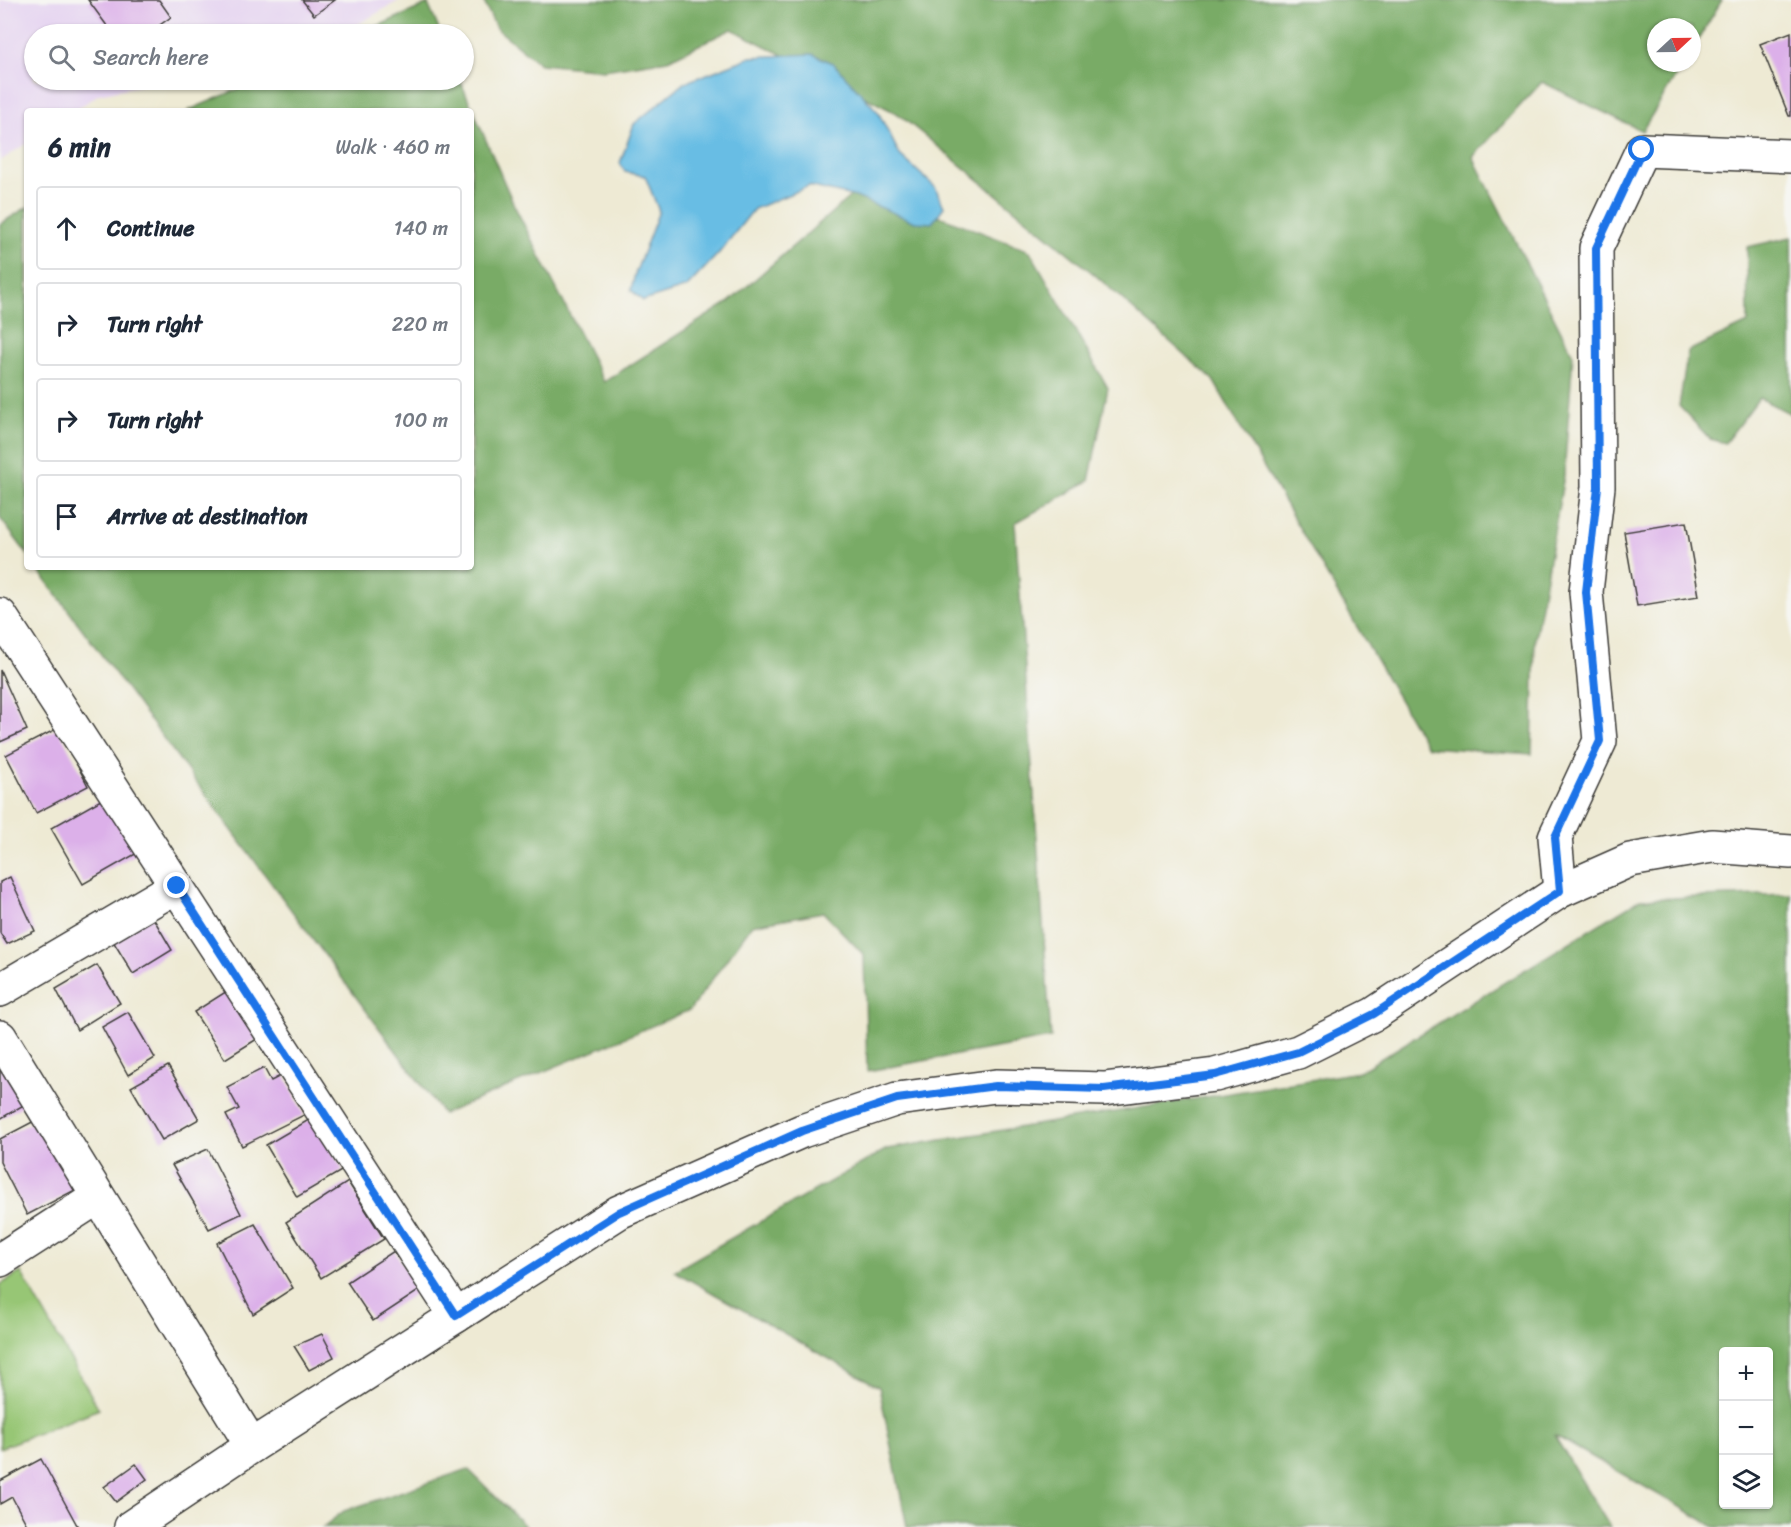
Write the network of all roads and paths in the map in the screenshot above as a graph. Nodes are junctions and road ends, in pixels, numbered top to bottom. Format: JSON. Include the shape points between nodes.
{"nodes":[{"id":1,"x":1791,"y":156,"type":"edge"},
{"id":2,"x":0,"y":615,"type":"edge"},
{"id":3,"x":1791,"y":852,"type":"edge"},
{"id":4,"x":177,"y":886,"type":"junction"},
{"id":5,"x":1560,"y":891,"type":"junction"},
{"id":6,"x":0,"y":990,"type":"edge"},
{"id":7,"x":0,"y":1037,"type":"edge"},
{"id":8,"x":98,"y":1197,"type":"junction"},
{"id":9,"x":0,"y":1260,"type":"edge"},
{"id":10,"x":456,"y":1316,"type":"junction"},
{"id":11,"x":252,"y":1446,"type":"junction"},
{"id":12,"x":131,"y":1527,"type":"edge"}],
"edges":[{"from":1,"to":5,"type":"street","via":[[1642,150],[1596,248],[1598,487],[1586,592],[1600,741],[1555,837]]},
{"from":2,"to":4,"type":"street"},
{"from":3,"to":5,"type":"street","via":[[1712,846],[1629,860]]},
{"from":4,"to":6,"type":"street"},
{"from":4,"to":10,"type":"street"},
{"from":5,"to":10,"type":"street","via":[[1374,1014],[1298,1052],[1215,1075],[1104,1089],[996,1086],[897,1099],[802,1131],[619,1212]]},
{"from":7,"to":8,"type":"street"},
{"from":8,"to":9,"type":"street"},
{"from":8,"to":11,"type":"street"},
{"from":10,"to":11,"type":"street"},
{"from":11,"to":12,"type":"street"}]}
